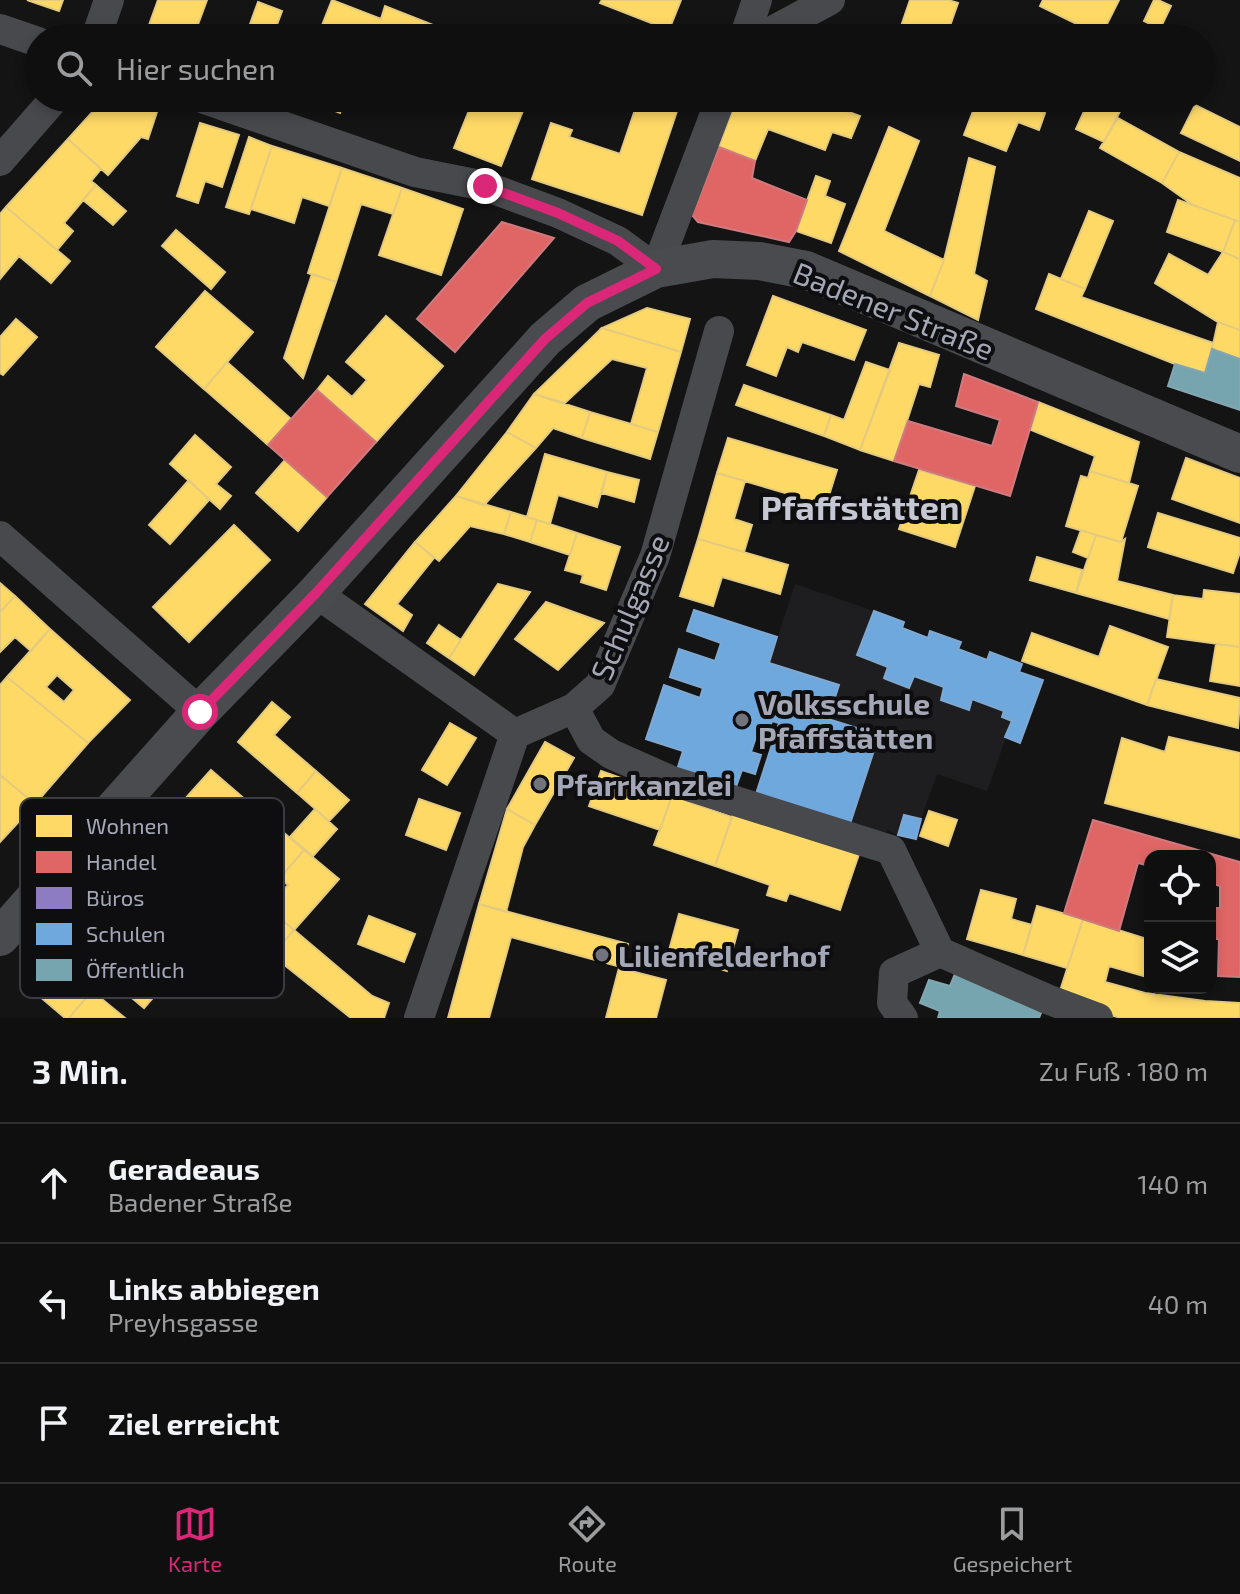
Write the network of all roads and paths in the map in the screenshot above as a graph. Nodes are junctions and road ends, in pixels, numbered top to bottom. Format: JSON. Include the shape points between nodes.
{"nodes":[{"id":1,"x":109,"y":0,"type":"edge"},
{"id":2,"x":757,"y":0,"type":"edge"},
{"id":3,"x":817,"y":2,"type":"edge"},
{"id":4,"x":101,"y":24,"type":"edge"},
{"id":5,"x":749,"y":24,"type":"edge"},
{"id":6,"x":782,"y":24,"type":"edge"},
{"id":7,"x":0,"y":29,"type":"edge"},
{"id":8,"x":24,"y":37,"type":"edge"},
{"id":9,"x":43,"y":112,"type":"edge"},
{"id":10,"x":242,"y":112,"type":"edge"},
{"id":11,"x":716,"y":112,"type":"edge"},
{"id":12,"x":0,"y":161,"type":"edge"},
{"id":13,"x":656,"y":269,"type":"junction"},
{"id":14,"x":719,"y":331,"type":"dead end"},
{"id":15,"x":1240,"y":454,"type":"edge"},
{"id":16,"x":0,"y":536,"type":"edge"},
{"id":17,"x":316,"y":593,"type":"junction"},
{"id":18,"x":574,"y":708,"type":"junction"},
{"id":19,"x":200,"y":712,"type":"junction"},
{"id":20,"x":515,"y":734,"type":"junction"},
{"id":21,"x":124,"y":798,"type":"edge"},
{"id":22,"x":20,"y":914,"type":"edge"},
{"id":23,"x":0,"y":937,"type":"edge"},
{"id":24,"x":940,"y":952,"type":"junction"},
{"id":25,"x":419,"y":1018,"type":"edge"},
{"id":26,"x":903,"y":1018,"type":"edge"},
{"id":27,"x":1098,"y":1018,"type":"edge"}],
"edges":[{"from":1,"to":4,"type":"street"},
{"from":2,"to":5,"type":"street"},
{"from":3,"to":6,"type":"street"},
{"from":7,"to":8,"type":"street"},
{"from":9,"to":12,"type":"street"},
{"from":10,"to":13,"type":"street","via":[[415,172],[485,186],[558,213],[618,241]]},
{"from":11,"to":13,"type":"street"},
{"from":13,"to":15,"type":"main road","name":"Badener Straße","via":[[713,259],[806,270]]},
{"from":13,"to":17,"type":"main road","name":"Badener Straße","via":[[587,303],[545,339]]},
{"from":14,"to":18,"type":"street","name":"Schulgasse","via":[[655,556],[600,685]]},
{"from":16,"to":19,"type":"street"},
{"from":17,"to":19,"type":"main road","name":"Badener Straße"},
{"from":17,"to":20,"type":"street"},
{"from":18,"to":20,"type":"street","name":"Schulgasse"},
{"from":18,"to":24,"type":"street","via":[[591,740],[611,754],[672,781],[891,850]]},
{"from":19,"to":21,"type":"main road","name":"Badener Straße"},
{"from":20,"to":25,"type":"street"},
{"from":22,"to":23,"type":"main road","name":"Badener Straße"},
{"from":24,"to":26,"type":"street","via":[[894,973],[892,1003]]},
{"from":24,"to":27,"type":"street"}]}
